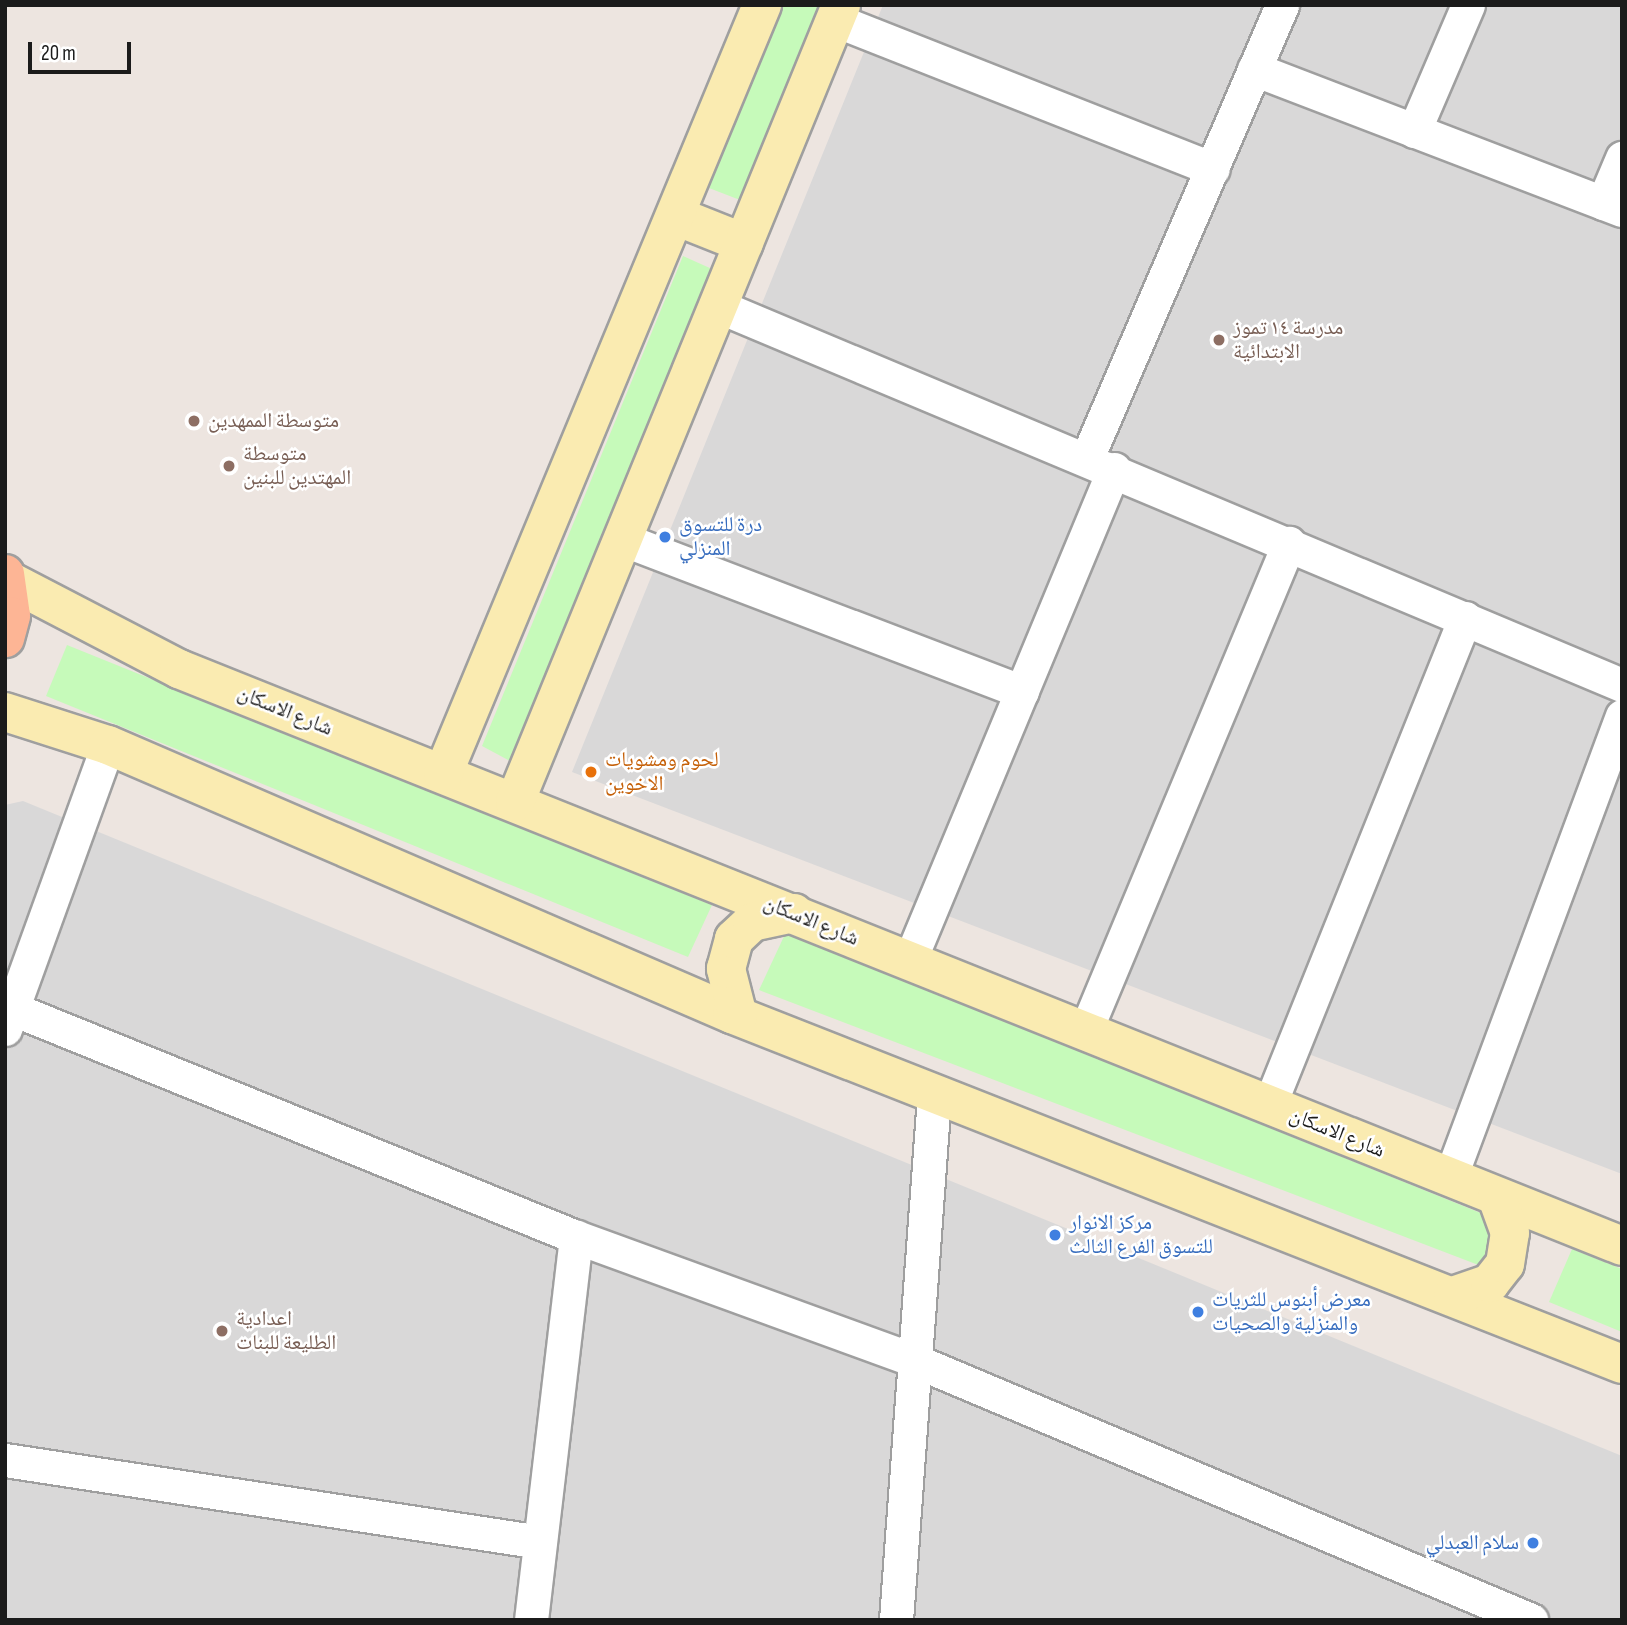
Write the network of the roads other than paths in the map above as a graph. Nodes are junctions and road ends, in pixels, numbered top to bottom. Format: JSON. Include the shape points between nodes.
{"nodes":[{"id":1,"x":762,"y":5,"type":"edge"},
{"id":2,"x":1468,"y":5,"type":"edge"},
{"id":3,"x":1273,"y":8,"type":"edge"},
{"id":4,"x":838,"y":13,"type":"edge"},
{"id":5,"x":1254,"y":69,"type":"junction"},
{"id":6,"x":1414,"y":131,"type":"junction"},
{"id":7,"x":1622,"y":158,"type":"edge"},
{"id":8,"x":1213,"y":169,"type":"junction"},
{"id":9,"x":1613,"y":206,"type":"edge"},
{"id":10,"x":676,"y":216,"type":"junction"},
{"id":11,"x":744,"y":243,"type":"junction"},
{"id":12,"x":718,"y":306,"type":"junction"},
{"id":13,"x":1101,"y":463,"type":"junction"},
{"id":14,"x":622,"y":539,"type":"junction"},
{"id":15,"x":1289,"y":543,"type":"junction"},
{"id":16,"x":6,"y":577,"type":"edge"},
{"id":17,"x":1465,"y":618,"type":"junction"},
{"id":18,"x":5,"y":638,"type":"edge"},
{"id":19,"x":1622,"y":685,"type":"edge"},
{"id":20,"x":1022,"y":692,"type":"junction"},
{"id":21,"x":5,"y":712,"type":"edge"},
{"id":22,"x":1622,"y":716,"type":"edge"},
{"id":23,"x":108,"y":745,"type":"junction"},
{"id":24,"x":443,"y":774,"type":"junction"},
{"id":25,"x":515,"y":802,"type":"junction"},
{"id":26,"x":794,"y":914,"type":"junction"},
{"id":27,"x":909,"y":962,"type":"junction"},
{"id":28,"x":738,"y":1016,"type":"junction"},
{"id":29,"x":9,"y":1019,"type":"edge"},
{"id":30,"x":1085,"y":1032,"type":"junction"},
{"id":31,"x":934,"y":1096,"type":"junction"},
{"id":32,"x":1269,"y":1106,"type":"junction"},
{"id":33,"x":1450,"y":1178,"type":"junction"},
{"id":34,"x":1497,"y":1197,"type":"junction"},
{"id":35,"x":576,"y":1237,"type":"junction"},
{"id":36,"x":1622,"y":1246,"type":"edge"},
{"id":37,"x":1453,"y":1296,"type":"junction"},
{"id":38,"x":911,"y":1359,"type":"junction"},
{"id":39,"x":1622,"y":1364,"type":"edge"},
{"id":40,"x":5,"y":1460,"type":"edge"},
{"id":41,"x":540,"y":1542,"type":"junction"},
{"id":42,"x":904,"y":1617,"type":"edge"},
{"id":43,"x":531,"y":1620,"type":"edge"},
{"id":44,"x":1531,"y":1620,"type":"edge"}],
"edges":[{"from":1,"to":10,"type":"main road"},
{"from":2,"to":6,"type":"street"},
{"from":3,"to":5,"type":"street"},
{"from":4,"to":8,"type":"street"},
{"from":4,"to":11,"type":"main road"},
{"from":5,"to":6,"type":"street"},
{"from":5,"to":8,"type":"street"},
{"from":6,"to":9,"type":"street"},
{"from":7,"to":9,"type":"street"},
{"from":8,"to":13,"type":"street"},
{"from":10,"to":11,"type":"main road"},
{"from":10,"to":24,"type":"main road"},
{"from":11,"to":12,"type":"main road"},
{"from":12,"to":13,"type":"street"},
{"from":12,"to":14,"type":"main road"},
{"from":13,"to":15,"type":"street"},
{"from":13,"to":20,"type":"street"},
{"from":14,"to":20,"type":"street"},
{"from":14,"to":25,"type":"main road"},
{"from":15,"to":17,"type":"street"},
{"from":15,"to":30,"type":"street"},
{"from":16,"to":18,"type":"main road"},
{"from":16,"to":24,"type":"main road","name":"شارع الاسكان","via":[[135,649]]},
{"from":17,"to":19,"type":"street"},
{"from":17,"to":32,"type":"street"},
{"from":20,"to":27,"type":"street"},
{"from":21,"to":23,"type":"main road"},
{"from":22,"to":33,"type":"street"},
{"from":23,"to":28,"type":"main road"},
{"from":23,"to":29,"type":"street"},
{"from":24,"to":25,"type":"main road","name":"شارع الاسكان"},
{"from":25,"to":26,"type":"main road","name":"شارع الاسكان"},
{"from":26,"to":27,"type":"main road","name":"شارع الاسكان"},
{"from":26,"to":28,"type":"main road","via":[[752,922],[734,939],[726,969]]},
{"from":27,"to":30,"type":"main road","name":"شارع الاسكان"},
{"from":28,"to":31,"type":"main road"},
{"from":29,"to":35,"type":"street"},
{"from":30,"to":32,"type":"main road","name":"شارع الاسكان"},
{"from":31,"to":37,"type":"main road"},
{"from":31,"to":38,"type":"street"},
{"from":32,"to":33,"type":"main road","name":"شارع الاسكان"},
{"from":33,"to":34,"type":"main road","name":"شارع الاسكان"},
{"from":34,"to":36,"type":"main road","name":"شارع الاسكان"},
{"from":34,"to":37,"type":"main road","via":[[1510,1233],[1506,1264],[1490,1283]]},
{"from":35,"to":38,"type":"street"},
{"from":35,"to":41,"type":"street"},
{"from":37,"to":39,"type":"main road"},
{"from":38,"to":42,"type":"street"},
{"from":38,"to":44,"type":"street"},
{"from":40,"to":41,"type":"street"},
{"from":41,"to":43,"type":"street"}]}
